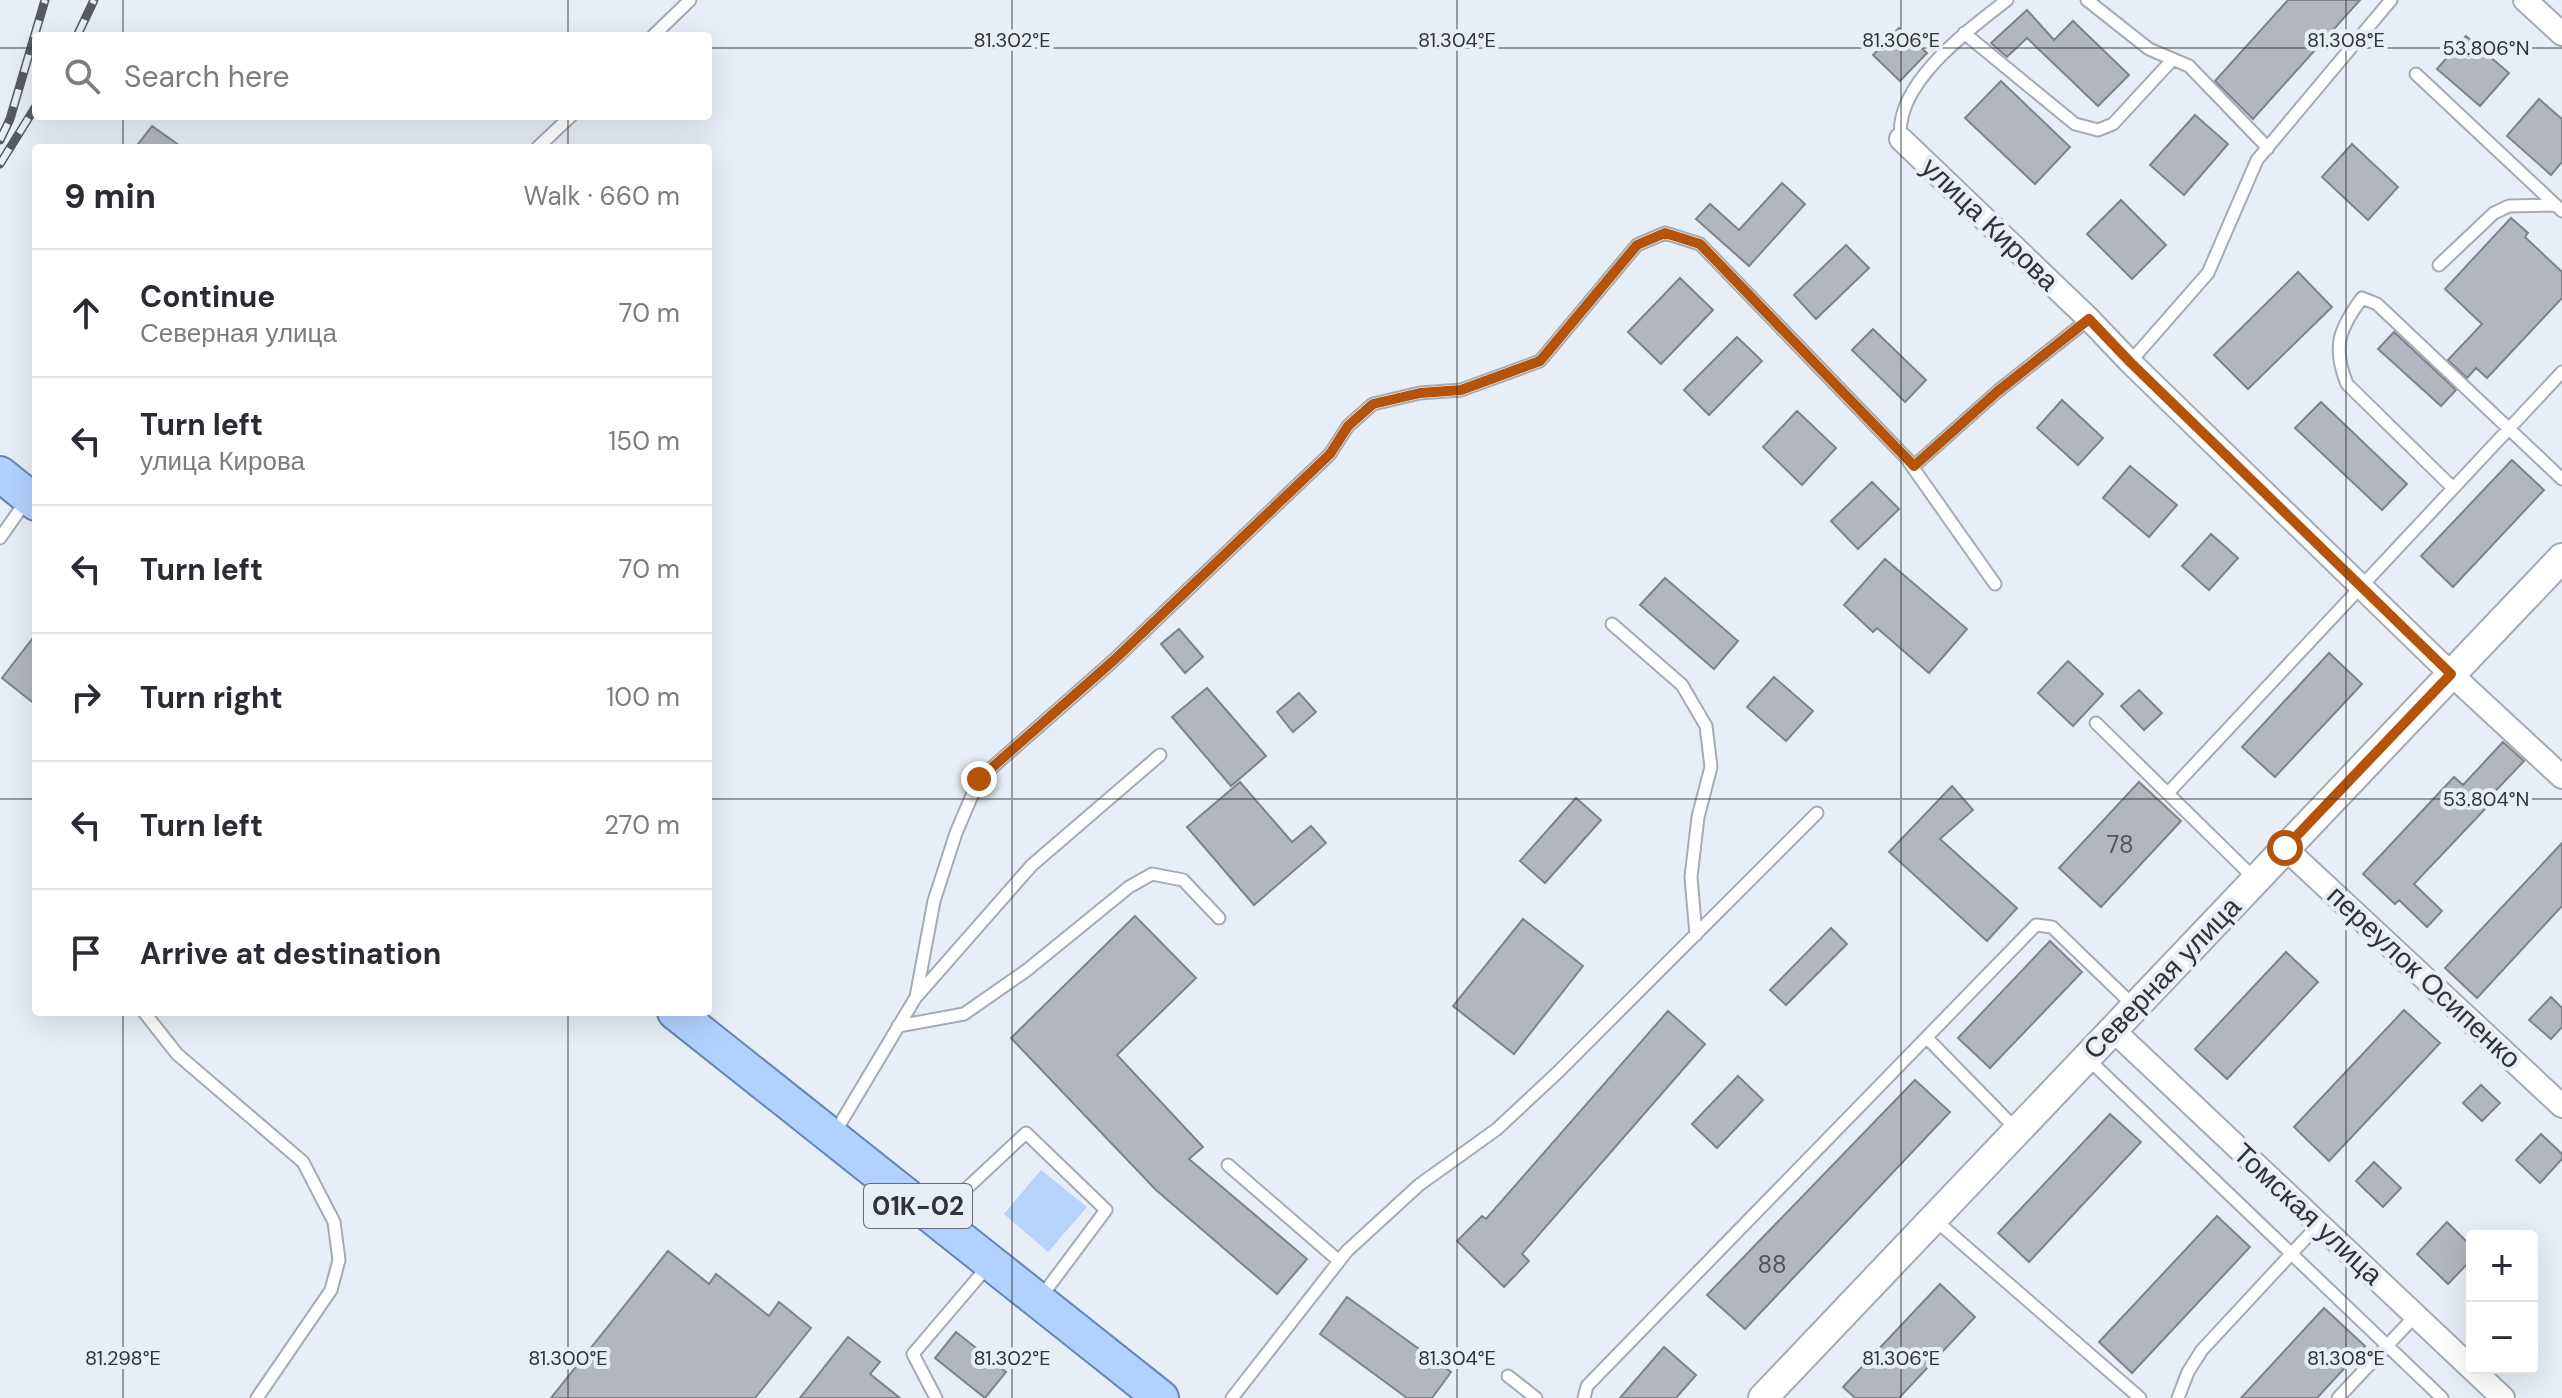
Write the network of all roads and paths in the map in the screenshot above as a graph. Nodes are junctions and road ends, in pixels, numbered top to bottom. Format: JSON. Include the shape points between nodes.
{"nodes":[{"id":1,"x":690,"y":0,"type":"edge"},
{"id":2,"x":2007,"y":0,"type":"edge"},
{"id":3,"x":2087,"y":0,"type":"edge"},
{"id":4,"x":2391,"y":0,"type":"edge"},
{"id":5,"x":2525,"y":0,"type":"edge"},
{"id":6,"x":657,"y":32,"type":"edge"},
{"id":7,"x":1964,"y":33,"type":"junction"},
{"id":8,"x":2562,"y":34,"type":"edge"},
{"id":9,"x":2173,"y":59,"type":"junction"},
{"id":10,"x":2416,"y":74,"type":"dead end"},
{"id":11,"x":567,"y":120,"type":"edge"},
{"id":12,"x":1901,"y":139,"type":"joint"},
{"id":13,"x":541,"y":144,"type":"edge"},
{"id":14,"x":2268,"y":148,"type":"junction"},
{"id":15,"x":2559,"y":208,"type":"edge"},
{"id":16,"x":2439,"y":265,"type":"dead end"},
{"id":17,"x":2089,"y":319,"type":"junction"},
{"id":18,"x":2130,"y":362,"type":"junction"},
{"id":19,"x":2562,"y":372,"type":"edge"},
{"id":20,"x":2510,"y":427,"type":"junction"},
{"id":21,"x":1909,"y":461,"type":"junction"},
{"id":22,"x":0,"y":474,"type":"edge"},
{"id":23,"x":2562,"y":479,"type":"edge"},
{"id":24,"x":2453,"y":488,"type":"junction"},
{"id":25,"x":32,"y":500,"type":"edge"},
{"id":26,"x":0,"y":538,"type":"edge"},
{"id":27,"x":2562,"y":558,"type":"edge"},
{"id":28,"x":1995,"y":584,"type":"dead end"},
{"id":29,"x":2361,"y":586,"type":"junction"},
{"id":30,"x":1612,"y":624,"type":"dead end"},
{"id":31,"x":2451,"y":674,"type":"junction"},
{"id":32,"x":2096,"y":723,"type":"dead end"},
{"id":33,"x":1160,"y":755,"type":"dead end"},
{"id":34,"x":2562,"y":777,"type":"edge"},
{"id":35,"x":2168,"y":793,"type":"junction"},
{"id":36,"x":1817,"y":813,"type":"dead end"},
{"id":37,"x":2285,"y":848,"type":"junction"},
{"id":38,"x":2256,"y":880,"type":"junction"},
{"id":39,"x":1219,"y":918,"type":"dead end"},
{"id":40,"x":1696,"y":935,"type":"junction"},
{"id":41,"x":916,"y":997,"type":"junction"},
{"id":42,"x":2135,"y":1007,"type":"junction"},
{"id":43,"x":147,"y":1016,"type":"edge"},
{"id":44,"x":680,"y":1016,"type":"edge"},
{"id":45,"x":898,"y":1026,"type":"junction"},
{"id":46,"x":2113,"y":1030,"type":"junction"},
{"id":47,"x":1927,"y":1038,"type":"junction"},
{"id":48,"x":2087,"y":1057,"type":"junction"},
{"id":49,"x":2562,"y":1106,"type":"edge"},
{"id":50,"x":2017,"y":1130,"type":"junction"},
{"id":51,"x":832,"y":1137,"type":"junction"},
{"id":52,"x":1228,"y":1165,"type":"dead end"},
{"id":53,"x":1934,"y":1218,"type":"junction"},
{"id":54,"x":934,"y":1219,"type":"junction"},
{"id":55,"x":2319,"y":1224,"type":"junction"},
{"id":56,"x":2292,"y":1254,"type":"junction"},
{"id":57,"x":1339,"y":1261,"type":"junction"},
{"id":58,"x":991,"y":1263,"type":"junction"},
{"id":59,"x":1038,"y":1301,"type":"junction"},
{"id":60,"x":2416,"y":1315,"type":"junction"},
{"id":61,"x":2387,"y":1345,"type":"junction"},
{"id":62,"x":1508,"y":1376,"type":"dead end"},
{"id":63,"x":257,"y":1398,"type":"edge"},
{"id":64,"x":936,"y":1398,"type":"edge"},
{"id":65,"x":1161,"y":1398,"type":"edge"},
{"id":66,"x":1232,"y":1398,"type":"edge"},
{"id":67,"x":1536,"y":1398,"type":"edge"},
{"id":68,"x":1584,"y":1398,"type":"edge"},
{"id":69,"x":1763,"y":1398,"type":"edge"},
{"id":70,"x":2140,"y":1398,"type":"edge"},
{"id":71,"x":2178,"y":1398,"type":"edge"},
{"id":72,"x":2338,"y":1398,"type":"edge"},
{"id":73,"x":2442,"y":1398,"type":"edge"},
{"id":74,"x":2503,"y":1398,"type":"edge"}],
"edges":[{"from":1,"to":6,"type":"lane"},
{"from":2,"to":7,"type":"lane"},
{"from":3,"to":9,"type":"lane","via":[[2149,49]]},
{"from":4,"to":14,"type":"lane"},
{"from":5,"to":8,"type":"street"},
{"from":7,"to":9,"type":"lane","via":[[2075,124],[2098,130],[2113,124]]},
{"from":7,"to":12,"type":"lane","via":[[1906,101]]},
{"from":9,"to":14,"type":"lane","via":[[2189,66]]},
{"from":10,"to":15,"type":"lane"},
{"from":11,"to":13,"type":"lane"},
{"from":12,"to":17,"type":"street","name":"улица Кирова"},
{"from":14,"to":18,"type":"lane","via":[[2257,160],[2208,273]]},
{"from":15,"to":16,"type":"lane","via":[[2509,206],[2494,213]]},
{"from":17,"to":18,"type":"street","name":"улица Кирова"},
{"from":17,"to":21,"type":"lane","via":[[1914,466]]},
{"from":18,"to":29,"type":"street","name":"улица Кирова"},
{"from":19,"to":20,"type":"lane"},
{"from":20,"to":23,"type":"lane"},
{"from":20,"to":24,"type":"lane"},
{"from":20,"to":24,"type":"lane","via":[[2377,304],[2362,298],[2340,338],[2337,361],[2347,384]]},
{"from":21,"to":28,"type":"lane"},
{"from":21,"to":41,"type":"lane","via":[[1700,244],[1665,233],[1637,245],[1540,361],[1461,390],[1373,404],[1348,426],[1330,454],[1113,661],[979,779],[934,901]]},
{"from":22,"to":25,"type":"main road"},
{"from":24,"to":29,"type":"lane"},
{"from":25,"to":26,"type":"lane"},
{"from":27,"to":31,"type":"street","name":"Северная улица"},
{"from":29,"to":31,"type":"street","name":"улица Кирова"},
{"from":29,"to":35,"type":"lane"},
{"from":30,"to":40,"type":"lane","via":[[1682,685],[1706,726],[1711,767],[1691,877]]},
{"from":31,"to":34,"type":"street","name":"улица Кирова"},
{"from":31,"to":37,"type":"street","name":"Северная улица"},
{"from":32,"to":35,"type":"lane"},
{"from":33,"to":41,"type":"lane","via":[[1032,865]]},
{"from":35,"to":38,"type":"lane"},
{"from":36,"to":40,"type":"lane"},
{"from":37,"to":38,"type":"street","name":"Северная улица"},
{"from":37,"to":49,"type":"street","name":"переулок Осипенко"},
{"from":38,"to":42,"type":"street","name":"Северная улица"},
{"from":39,"to":45,"type":"lane","via":[[1183,880],[1152,874],[964,1014]]},
{"from":40,"to":57,"type":"lane","via":[[1497,1129],[1419,1185]]},
{"from":41,"to":45,"type":"lane"},
{"from":42,"to":46,"type":"street","name":"Северная улица"},
{"from":42,"to":47,"type":"lane","via":[[2052,927],[2036,925]]},
{"from":43,"to":63,"type":"lane","via":[[177,1054],[303,1162],[334,1222],[339,1260],[331,1290]]},
{"from":44,"to":51,"type":"main road","number":"01К-02"},
{"from":45,"to":51,"type":"lane"},
{"from":46,"to":48,"type":"street","name":"Северная улица"},
{"from":46,"to":55,"type":"street","name":"Томская улица"},
{"from":47,"to":50,"type":"lane"},
{"from":47,"to":68,"type":"lane","via":[[1587,1386]]},
{"from":48,"to":50,"type":"street","name":"Северная улица"},
{"from":48,"to":56,"type":"lane"},
{"from":50,"to":53,"type":"street","name":"Северная улица"},
{"from":51,"to":54,"type":"main road","number":"01К-02"},
{"from":52,"to":57,"type":"lane"},
{"from":53,"to":69,"type":"street","name":"Северная улица"},
{"from":53,"to":70,"type":"lane"},
{"from":54,"to":58,"type":"main road","number":"01К-02"},
{"from":54,"to":59,"type":"lane","via":[[1026,1133],[1106,1210]]},
{"from":55,"to":56,"type":"lane"},
{"from":55,"to":60,"type":"street","name":"Томская улица"},
{"from":56,"to":61,"type":"lane"},
{"from":56,"to":71,"type":"lane","via":[[2202,1350]]},
{"from":57,"to":66,"type":"lane"},
{"from":58,"to":59,"type":"main road","number":"01К-02"},
{"from":58,"to":64,"type":"lane","via":[[913,1354]]},
{"from":59,"to":65,"type":"main road","number":"01К-02"},
{"from":60,"to":61,"type":"lane"},
{"from":60,"to":74,"type":"street","name":"Томская улица"},
{"from":61,"to":72,"type":"lane"},
{"from":61,"to":73,"type":"lane"},
{"from":62,"to":67,"type":"lane"}]}
